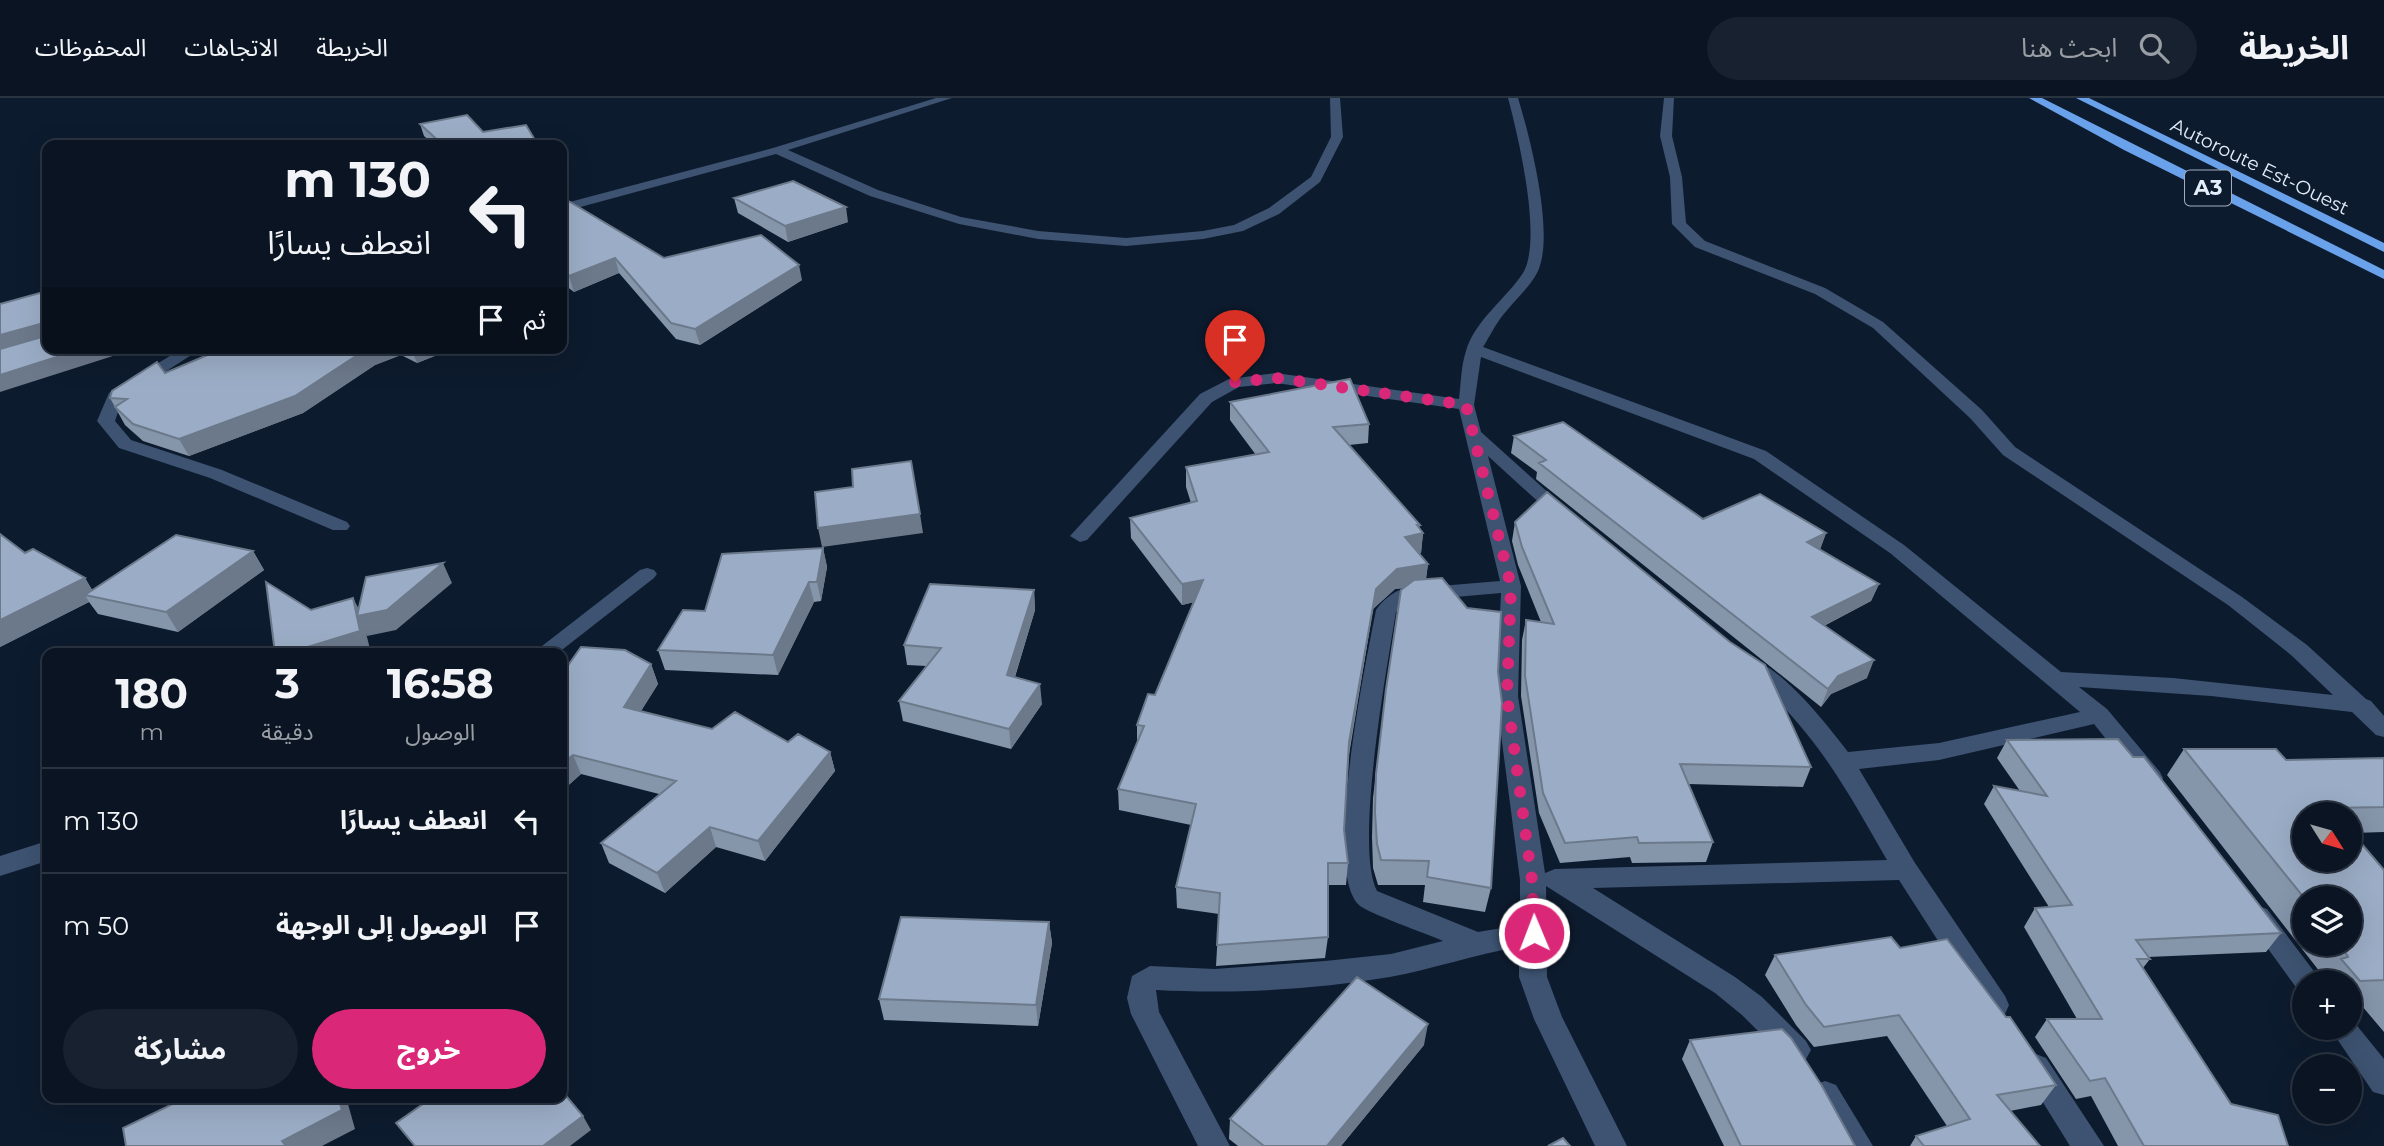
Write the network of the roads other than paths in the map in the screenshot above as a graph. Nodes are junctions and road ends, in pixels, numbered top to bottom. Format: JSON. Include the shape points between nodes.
{"nodes":[{"id":1,"x":947,"y":98,"type":"edge"},
{"id":2,"x":1335,"y":98,"type":"edge"},
{"id":3,"x":1513,"y":98,"type":"edge"},
{"id":4,"x":1669,"y":98,"type":"edge"},
{"id":5,"x":2034,"y":98,"type":"edge"},
{"id":6,"x":2081,"y":98,"type":"edge"},
{"id":7,"x":777,"y":150,"type":"junction"},
{"id":8,"x":567,"y":207,"type":"edge"},
{"id":9,"x":2384,"y":248,"type":"edge"},
{"id":10,"x":2384,"y":275,"type":"edge"},
{"id":11,"x":1474,"y":349,"type":"junction"},
{"id":12,"x":184,"y":354,"type":"edge"},
{"id":13,"x":1466,"y":405,"type":"junction"},
{"id":14,"x":1473,"y":434,"type":"junction"},
{"id":15,"x":1577,"y":525,"type":"edge"},
{"id":16,"x":340,"y":526,"type":"dead end"},
{"id":17,"x":1080,"y":536,"type":"dead end"},
{"id":18,"x":647,"y":574,"type":"dead end"},
{"id":19,"x":1511,"y":586,"type":"junction"},
{"id":20,"x":551,"y":648,"type":"edge"},
{"id":21,"x":1733,"y":654,"type":"edge"},
{"id":22,"x":2058,"y":679,"type":"junction"},
{"id":23,"x":2363,"y":706,"type":"junction"},
{"id":24,"x":2098,"y":715,"type":"junction"},
{"id":25,"x":2384,"y":729,"type":"edge"},
{"id":26,"x":1842,"y":761,"type":"junction"},
{"id":27,"x":2164,"y":795,"type":"edge"},
{"id":28,"x":42,"y":852,"type":"edge"},
{"id":29,"x":0,"y":866,"type":"edge"},
{"id":30,"x":1906,"y":870,"type":"junction"},
{"id":31,"x":1545,"y":879,"type":"junction"},
{"id":32,"x":2243,"y":898,"type":"edge"},
{"id":33,"x":1534,"y":933,"type":"junction"},
{"id":34,"x":1477,"y":943,"type":"junction"},
{"id":35,"x":2299,"y":970,"type":"edge"},
{"id":36,"x":2006,"y":1021,"type":"edge"},
{"id":37,"x":2353,"y":1040,"type":"edge"},
{"id":38,"x":2021,"y":1045,"type":"edge"},
{"id":39,"x":2384,"y":1082,"type":"edge"},
{"id":40,"x":1214,"y":1146,"type":"edge"},
{"id":41,"x":1611,"y":1146,"type":"edge"},
{"id":42,"x":1857,"y":1146,"type":"edge"},
{"id":43,"x":2088,"y":1146,"type":"edge"}],
"edges":[{"from":1,"to":7,"type":"street"},
{"from":2,"to":7,"type":"street","via":[[1337,137],[1315,179],[1274,211],[1238,228],[1191,236],[1126,242],[1038,235],[959,220],[874,193]]},
{"from":3,"to":11,"type":"street","via":[[1535,207],[1535,260]]},
{"from":4,"to":23,"type":"street","via":[[1666,136],[1676,177],[1679,224],[1690,237],[1820,291],[1878,325],[1976,414],[2009,451],[2235,601]]},
{"from":5,"to":10,"type":"highway","name":"Autoroute Est-Ouest","number":"A3"},
{"from":6,"to":9,"type":"highway","name":"Autoroute Est-Ouest","number":"A3"},
{"from":7,"to":8,"type":"street"},
{"from":11,"to":13,"type":"street"},
{"from":11,"to":22,"type":"street","via":[[1760,455],[1897,549]]},
{"from":12,"to":16,"type":"street","via":[[114,397],[106,421],[125,444],[216,474]]},
{"from":13,"to":14,"type":"street"},
{"from":13,"to":17,"type":"street","via":[[1276,378],[1235,382],[1206,398]]},
{"from":14,"to":15,"type":"street"},
{"from":14,"to":19,"type":"street"},
{"from":18,"to":20,"type":"street"},
{"from":19,"to":31,"type":"street","via":[[1507,696]]},
{"from":19,"to":34,"type":"street","via":[[1404,595],[1393,602],[1386,610],[1363,746],[1357,869],[1364,895]]},
{"from":21,"to":26,"type":"street","via":[[1777,685]]},
{"from":22,"to":23,"type":"street","via":[[2205,686]]},
{"from":22,"to":24,"type":"street"},
{"from":23,"to":25,"type":"street"},
{"from":24,"to":26,"type":"street","via":[[1960,747]]},
{"from":24,"to":27,"type":"street"},
{"from":26,"to":30,"type":"street"},
{"from":28,"to":29,"type":"street"},
{"from":30,"to":31,"type":"street"},
{"from":30,"to":36,"type":"street"},
{"from":31,"to":33,"type":"street"},
{"from":31,"to":42,"type":"street","via":[[1725,985],[1752,1006],[1794,1046]]},
{"from":32,"to":35,"type":"street"},
{"from":33,"to":34,"type":"street"},
{"from":33,"to":41,"type":"street","via":[[1533,977],[1548,1019]]},
{"from":34,"to":40,"type":"street","via":[[1391,965],[1215,981],[1150,978],[1142,984],[1145,1014]]},
{"from":37,"to":39,"type":"street"},
{"from":38,"to":43,"type":"street"}]}
